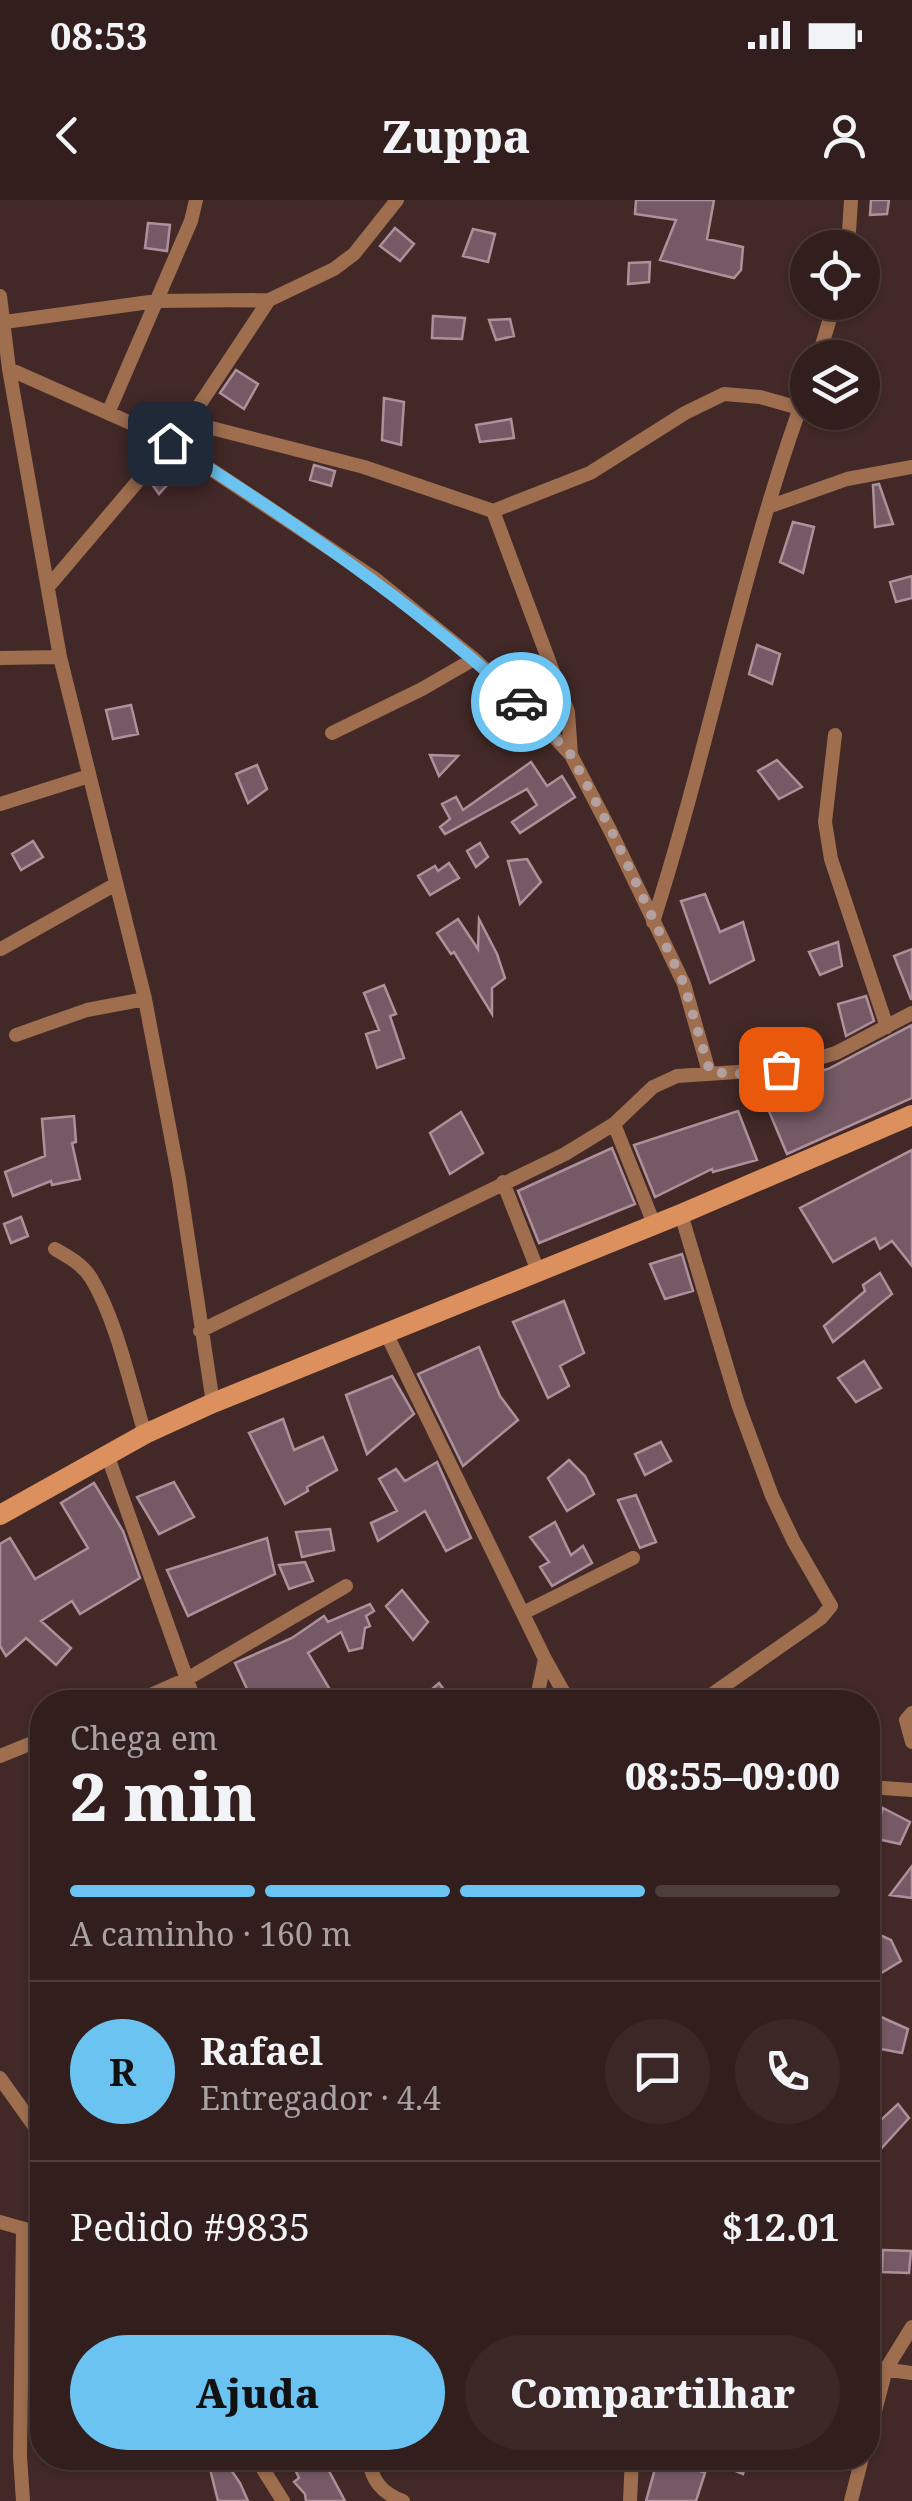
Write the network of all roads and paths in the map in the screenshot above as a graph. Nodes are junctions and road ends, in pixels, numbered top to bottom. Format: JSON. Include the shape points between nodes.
{"nodes":[{"id":1,"x":196,"y":200,"type":"edge"},
{"id":2,"x":397,"y":200,"type":"edge"},
{"id":3,"x":851,"y":200,"type":"edge"},
{"id":4,"x":849,"y":230,"type":"edge"},
{"id":5,"x":0,"y":296,"type":"edge"},
{"id":6,"x":269,"y":300,"type":"junction"},
{"id":7,"x":157,"y":301,"type":"junction"},
{"id":8,"x":5,"y":322,"type":"junction"},
{"id":9,"x":3,"y":351,"type":"edge"},
{"id":10,"x":9,"y":369,"type":"junction"},
{"id":11,"x":790,"y":405,"type":"edge"},
{"id":12,"x":108,"y":414,"type":"junction"},
{"id":13,"x":188,"y":422,"type":"junction"},
{"id":14,"x":792,"y":430,"type":"edge"},
{"id":15,"x":170,"y":443,"type":"junction"},
{"id":16,"x":912,"y":467,"type":"edge"},
{"id":17,"x":768,"y":507,"type":"junction"},
{"id":18,"x":493,"y":511,"type":"junction"},
{"id":19,"x":48,"y":587,"type":"junction"},
{"id":20,"x":60,"y":656,"type":"junction"},
{"id":21,"x":0,"y":658,"type":"edge"},
{"id":22,"x":474,"y":659,"type":"junction"},
{"id":23,"x":332,"y":733,"type":"dead end"},
{"id":24,"x":835,"y":735,"type":"dead end"},
{"id":25,"x":571,"y":755,"type":"junction"},
{"id":26,"x":89,"y":776,"type":"junction"},
{"id":27,"x":0,"y":804,"type":"edge"},
{"id":28,"x":116,"y":884,"type":"junction"},
{"id":29,"x":653,"y":922,"type":"junction"},
{"id":30,"x":1,"y":948,"type":"edge"},
{"id":31,"x":144,"y":999,"type":"junction"},
{"id":32,"x":912,"y":1013,"type":"edge"},
{"id":33,"x":887,"y":1027,"type":"junction"},
{"id":34,"x":16,"y":1035,"type":"dead end"},
{"id":35,"x":710,"y":1072,"type":"junction"},
{"id":36,"x":912,"y":1115,"type":"edge"},
{"id":37,"x":614,"y":1124,"type":"junction"},
{"id":38,"x":503,"y":1182,"type":"junction"},
{"id":39,"x":681,"y":1214,"type":"junction"},
{"id":40,"x":654,"y":1224,"type":"junction"},
{"id":41,"x":55,"y":1249,"type":"dead end"},
{"id":42,"x":538,"y":1271,"type":"junction"},
{"id":43,"x":200,"y":1331,"type":"junction"},
{"id":44,"x":386,"y":1333,"type":"junction"},
{"id":45,"x":212,"y":1403,"type":"junction"},
{"id":46,"x":145,"y":1434,"type":"junction"},
{"id":47,"x":107,"y":1454,"type":"junction"},
{"id":48,"x":0,"y":1516,"type":"edge"},
{"id":49,"x":633,"y":1558,"type":"dead end"},
{"id":50,"x":346,"y":1586,"type":"dead end"},
{"id":51,"x":523,"y":1614,"type":"junction"},
{"id":52,"x":545,"y":1660,"type":"junction"},
{"id":53,"x":187,"y":1679,"type":"junction"},
{"id":54,"x":162,"y":1690,"type":"edge"},
{"id":55,"x":191,"y":1690,"type":"edge"},
{"id":56,"x":539,"y":1690,"type":"edge"},
{"id":57,"x":563,"y":1690,"type":"edge"},
{"id":58,"x":718,"y":1690,"type":"edge"},
{"id":59,"x":912,"y":1714,"type":"edge"},
{"id":60,"x":912,"y":1742,"type":"edge"},
{"id":61,"x":30,"y":1744,"type":"edge"},
{"id":62,"x":0,"y":1756,"type":"edge"},
{"id":63,"x":880,"y":1788,"type":"edge"},
{"id":64,"x":912,"y":1790,"type":"edge"},
{"id":65,"x":0,"y":2078,"type":"edge"},
{"id":66,"x":30,"y":2120,"type":"edge"},
{"id":67,"x":0,"y":2222,"type":"edge"},
{"id":68,"x":23,"y":2228,"type":"junction"},
{"id":69,"x":30,"y":2230,"type":"edge"},
{"id":70,"x":912,"y":2326,"type":"edge"},
{"id":71,"x":880,"y":2368,"type":"edge"},
{"id":72,"x":886,"y":2369,"type":"junction"},
{"id":73,"x":912,"y":2373,"type":"edge"},
{"id":74,"x":880,"y":2392,"type":"edge"},
{"id":75,"x":264,"y":2470,"type":"edge"},
{"id":76,"x":370,"y":2470,"type":"edge"},
{"id":77,"x":631,"y":2470,"type":"edge"},
{"id":78,"x":859,"y":2470,"type":"edge"},
{"id":79,"x":23,"y":2501,"type":"edge"},
{"id":80,"x":284,"y":2501,"type":"edge"},
{"id":81,"x":403,"y":2501,"type":"edge"},
{"id":82,"x":630,"y":2501,"type":"edge"},
{"id":83,"x":851,"y":2501,"type":"edge"}],
"edges":[{"from":1,"to":7,"type":"street"},
{"from":2,"to":6,"type":"street","via":[[354,254]]},
{"from":3,"to":4,"type":"street"},
{"from":5,"to":8,"type":"street"},
{"from":6,"to":7,"type":"street"},
{"from":6,"to":13,"type":"street"},
{"from":7,"to":8,"type":"street"},
{"from":7,"to":12,"type":"street"},
{"from":8,"to":9,"type":"street"},
{"from":9,"to":10,"type":"street"},
{"from":10,"to":12,"type":"street"},
{"from":10,"to":19,"type":"street"},
{"from":11,"to":18,"type":"street","via":[[724,394],[590,473]]},
{"from":12,"to":15,"type":"street"},
{"from":13,"to":15,"type":"street"},
{"from":13,"to":18,"type":"street","via":[[364,467]]},
{"from":14,"to":17,"type":"street"},
{"from":15,"to":19,"type":"street"},
{"from":15,"to":22,"type":"street","via":[[374,578]]},
{"from":16,"to":17,"type":"street","via":[[847,479]]},
{"from":17,"to":29,"type":"street"},
{"from":18,"to":25,"type":"street","via":[[568,712]]},
{"from":19,"to":20,"type":"street"},
{"from":20,"to":21,"type":"street"},
{"from":20,"to":26,"type":"street"},
{"from":22,"to":23,"type":"street"},
{"from":22,"to":25,"type":"street"},
{"from":24,"to":33,"type":"street","via":[[825,822],[831,859]]},
{"from":25,"to":29,"type":"street"},
{"from":26,"to":27,"type":"street"},
{"from":26,"to":28,"type":"street"},
{"from":28,"to":30,"type":"street"},
{"from":28,"to":31,"type":"street"},
{"from":29,"to":35,"type":"street","via":[[684,984]]},
{"from":31,"to":34,"type":"street"},
{"from":31,"to":43,"type":"street"},
{"from":32,"to":33,"type":"street"},
{"from":33,"to":35,"type":"street","via":[[836,1053],[781,1069]]},
{"from":35,"to":37,"type":"street","via":[[653,1087]]},
{"from":36,"to":39,"type":"street"},
{"from":37,"to":38,"type":"street"},
{"from":37,"to":40,"type":"street"},
{"from":38,"to":42,"type":"street"},
{"from":38,"to":43,"type":"street"},
{"from":39,"to":40,"type":"street"},
{"from":39,"to":58,"type":"street","via":[[772,1496],[831,1606]]},
{"from":40,"to":42,"type":"street"},
{"from":41,"to":46,"type":"street","via":[[90,1276]]},
{"from":42,"to":44,"type":"street"},
{"from":43,"to":45,"type":"street"},
{"from":44,"to":45,"type":"street"},
{"from":44,"to":51,"type":"street"},
{"from":45,"to":46,"type":"street"},
{"from":46,"to":47,"type":"street"},
{"from":47,"to":48,"type":"street"},
{"from":47,"to":53,"type":"street"},
{"from":49,"to":51,"type":"street"},
{"from":50,"to":53,"type":"street"},
{"from":51,"to":52,"type":"street"},
{"from":52,"to":56,"type":"street"},
{"from":52,"to":57,"type":"street"},
{"from":53,"to":54,"type":"street"},
{"from":53,"to":55,"type":"street"},
{"from":59,"to":60,"type":"street","via":[[906,1720]]},
{"from":61,"to":62,"type":"street"},
{"from":63,"to":64,"type":"street"},
{"from":65,"to":66,"type":"street"},
{"from":67,"to":68,"type":"street"},
{"from":68,"to":69,"type":"street"},
{"from":68,"to":79,"type":"street"},
{"from":70,"to":72,"type":"street"},
{"from":71,"to":72,"type":"street"},
{"from":72,"to":73,"type":"street"},
{"from":72,"to":74,"type":"street"},
{"from":75,"to":80,"type":"street"},
{"from":76,"to":81,"type":"street","via":[[389,2496]]},
{"from":77,"to":82,"type":"street"},
{"from":78,"to":83,"type":"street"}]}
